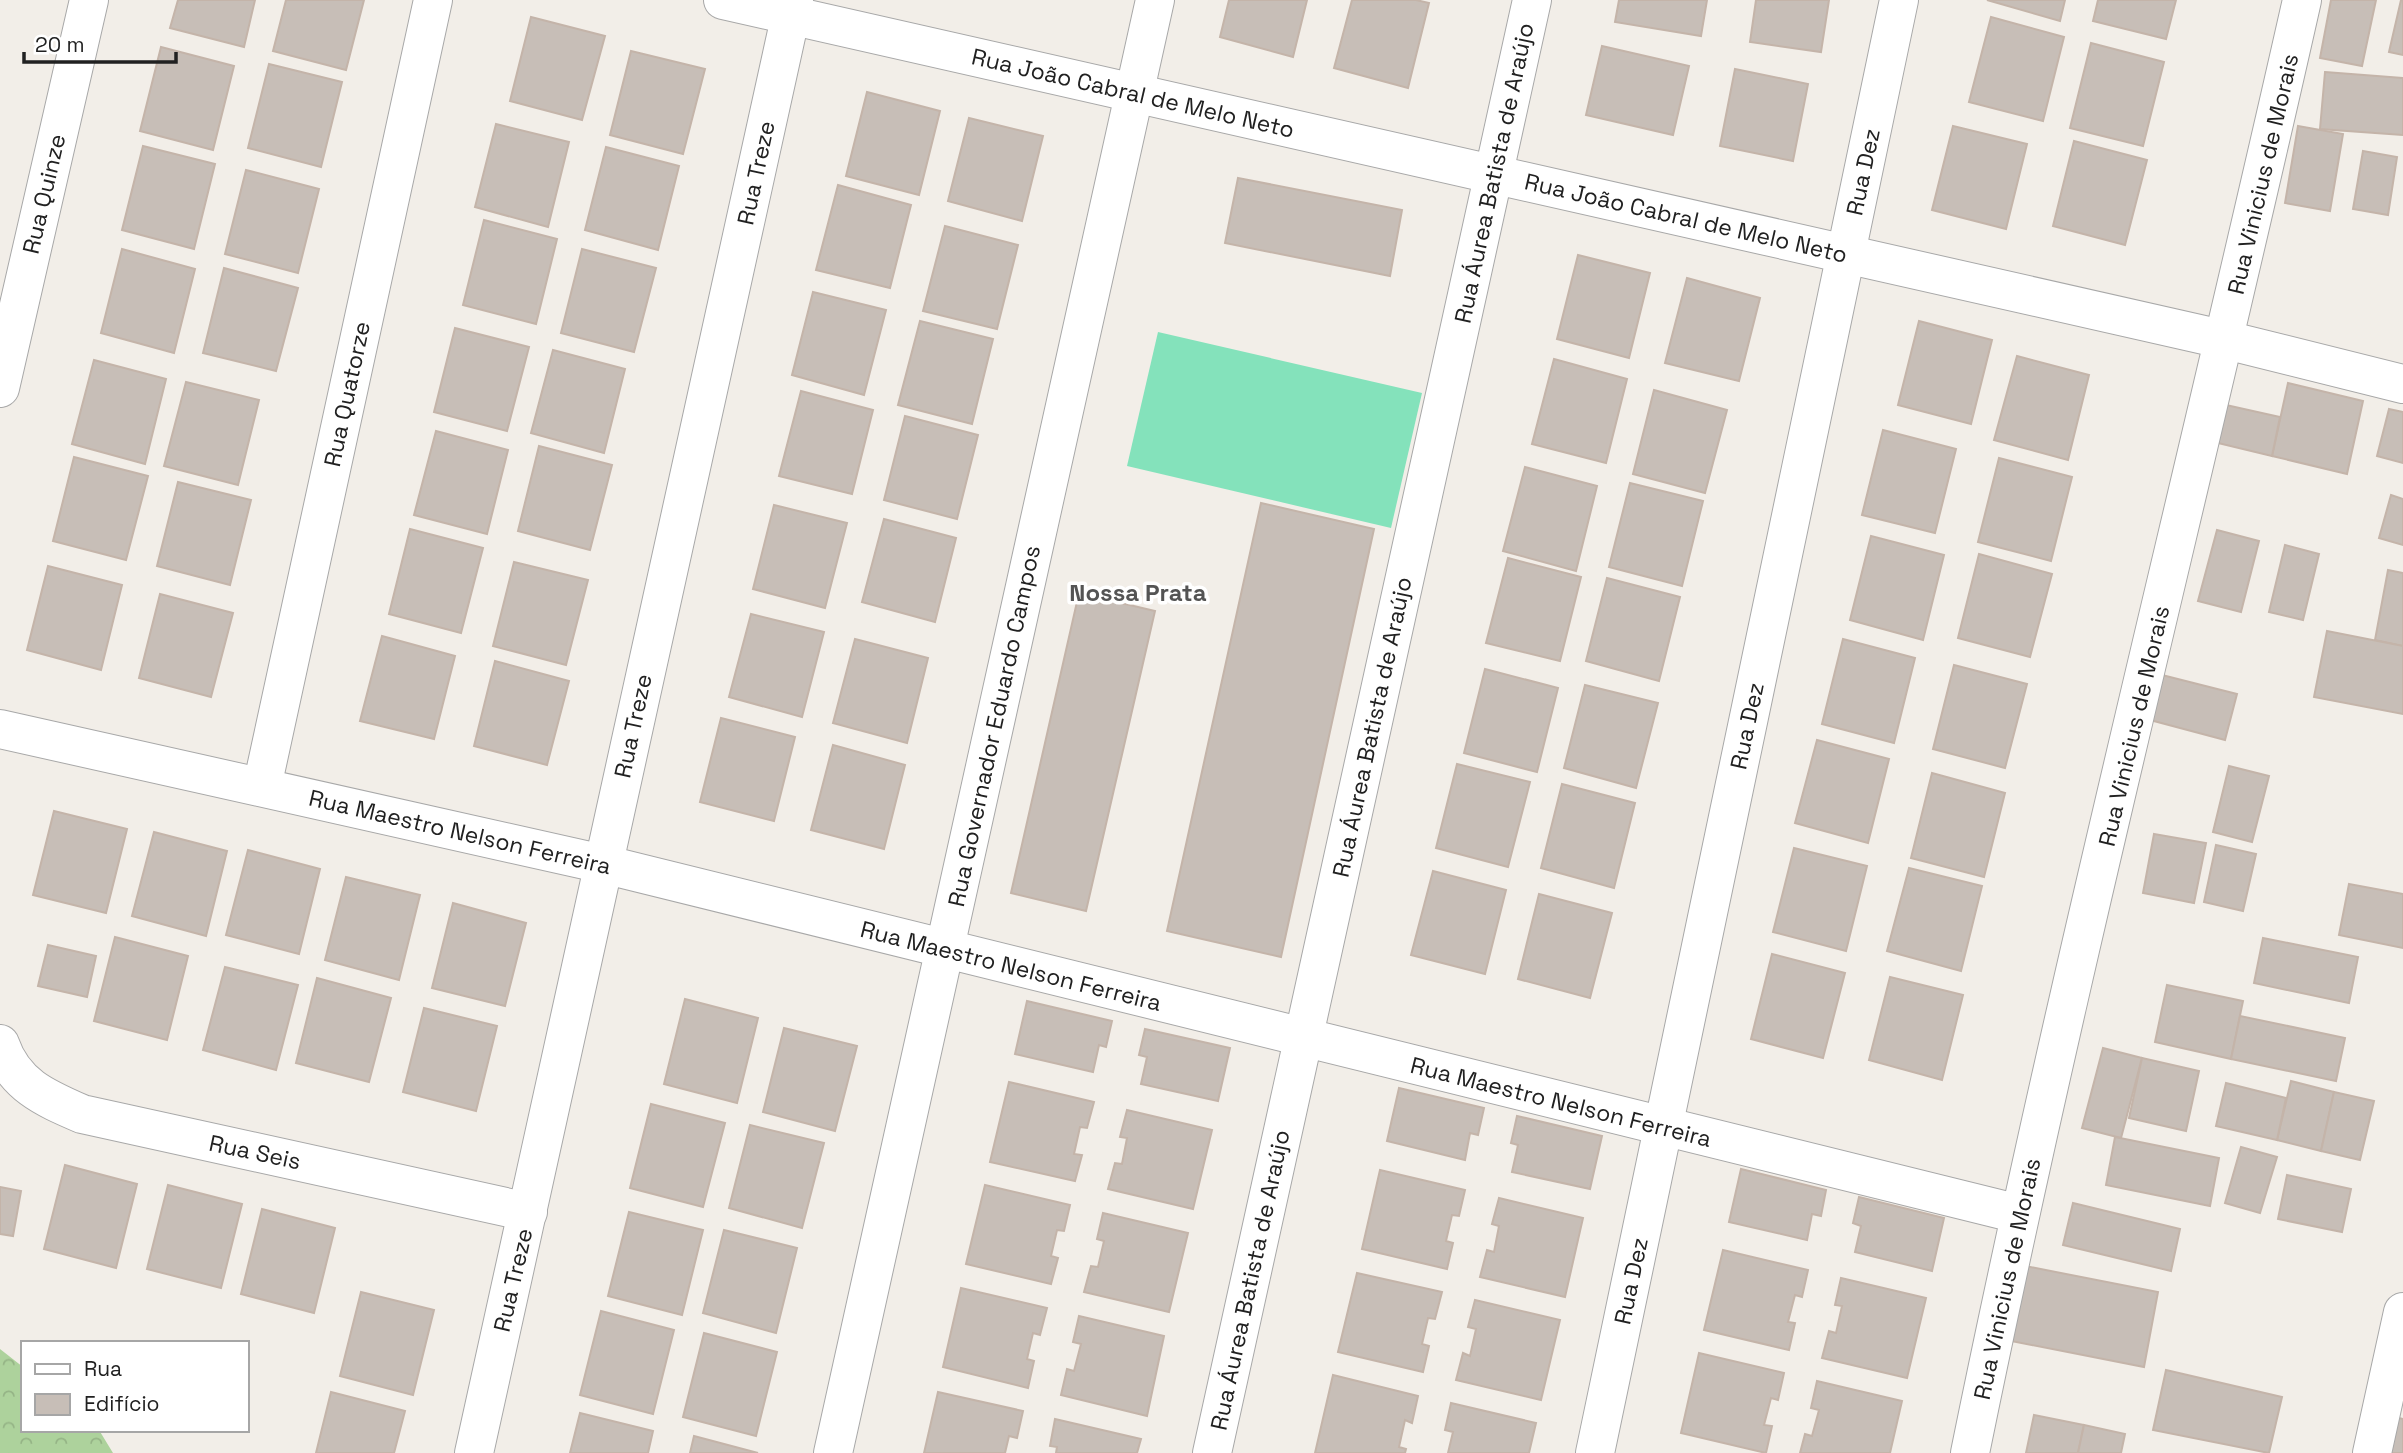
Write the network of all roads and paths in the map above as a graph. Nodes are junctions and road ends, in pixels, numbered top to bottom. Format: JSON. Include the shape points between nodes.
{"nodes":[{"id":1,"x":89,"y":0,"type":"edge"},
{"id":2,"x":433,"y":0,"type":"edge"},
{"id":3,"x":723,"y":0,"type":"edge"},
{"id":4,"x":1155,"y":0,"type":"edge"},
{"id":5,"x":1532,"y":0,"type":"edge"},
{"id":6,"x":1899,"y":0,"type":"edge"},
{"id":7,"x":2302,"y":0,"type":"edge"},
{"id":8,"x":792,"y":8,"type":"edge"},
{"id":9,"x":1134,"y":94,"type":"junction"},
{"id":10,"x":1493,"y":174,"type":"junction"},
{"id":11,"x":1846,"y":255,"type":"junction"},
{"id":12,"x":2226,"y":340,"type":"junction"},
{"id":13,"x":2403,"y":384,"type":"edge"},
{"id":14,"x":0,"y":388,"type":"edge"},
{"id":15,"x":0,"y":729,"type":"edge"},
{"id":16,"x":262,"y":788,"type":"junction"},
{"id":17,"x":603,"y":864,"type":"junction"},
{"id":18,"x":945,"y":950,"type":"junction"},
{"id":19,"x":1303,"y":1038,"type":"junction"},
{"id":20,"x":2,"y":1049,"type":"edge"},
{"id":21,"x":1663,"y":1127,"type":"junction"},
{"id":22,"x":528,"y":1212,"type":"junction"},
{"id":23,"x":2019,"y":1214,"type":"junction"},
{"id":24,"x":2403,"y":1312,"type":"edge"},
{"id":25,"x":474,"y":1453,"type":"edge"},
{"id":26,"x":834,"y":1453,"type":"edge"},
{"id":27,"x":1212,"y":1453,"type":"edge"},
{"id":28,"x":1595,"y":1453,"type":"edge"},
{"id":29,"x":1970,"y":1453,"type":"edge"},
{"id":30,"x":2372,"y":1453,"type":"edge"}],
"edges":[{"from":1,"to":14,"type":"street","name":"Rua Quinze"},
{"from":2,"to":16,"type":"street","name":"Rua Quatorze"},
{"from":3,"to":8,"type":"street","name":"Rua João Cabral de Melo Neto"},
{"from":4,"to":9,"type":"street","name":"Rua Governador Eduardo Campos"},
{"from":5,"to":10,"type":"street","name":"Rua Áurea Batista de Araújo"},
{"from":6,"to":11,"type":"street","name":"Rua Dez"},
{"from":7,"to":12,"type":"street","name":"Rua Vinicius de Morais"},
{"from":8,"to":9,"type":"street","name":"Rua João Cabral de Melo Neto"},
{"from":8,"to":17,"type":"street","name":"Rua Treze"},
{"from":9,"to":10,"type":"street","name":"Rua João Cabral de Melo Neto"},
{"from":9,"to":18,"type":"street","name":"Rua Governador Eduardo Campos"},
{"from":10,"to":11,"type":"street","name":"Rua João Cabral de Melo Neto"},
{"from":10,"to":19,"type":"street","name":"Rua Áurea Batista de Araújo"},
{"from":11,"to":12,"type":"street","name":"Rua João Cabral de Melo Neto"},
{"from":11,"to":21,"type":"street","name":"Rua Dez"},
{"from":12,"to":13,"type":"street","name":"Rua João Cabral de Melo Neto"},
{"from":12,"to":23,"type":"street","name":"Rua Vinicius de Morais"},
{"from":15,"to":16,"type":"street","name":"Rua Maestro Nelson Ferreira"},
{"from":16,"to":17,"type":"street","name":"Rua Maestro Nelson Ferreira"},
{"from":17,"to":18,"type":"street","name":"Rua Maestro Nelson Ferreira"},
{"from":17,"to":22,"type":"street","name":"Rua Treze"},
{"from":18,"to":19,"type":"street","name":"Rua Maestro Nelson Ferreira"},
{"from":18,"to":26,"type":"street","name":"Rua Governador Eduardo Campos"},
{"from":19,"to":21,"type":"street","name":"Rua Maestro Nelson Ferreira"},
{"from":19,"to":27,"type":"street","name":"Rua Áurea Batista de Araújo"},
{"from":20,"to":22,"type":"street","name":"Rua Seis","via":[[20,1080],[36,1094],[82,1114]]},
{"from":21,"to":23,"type":"street","name":"Rua Maestro Nelson Ferreira"},
{"from":21,"to":28,"type":"street","name":"Rua Dez"},
{"from":22,"to":25,"type":"street","name":"Rua Treze"},
{"from":23,"to":29,"type":"street","name":"Rua Vinicius de Morais"},
{"from":24,"to":30,"type":"street"}]}
